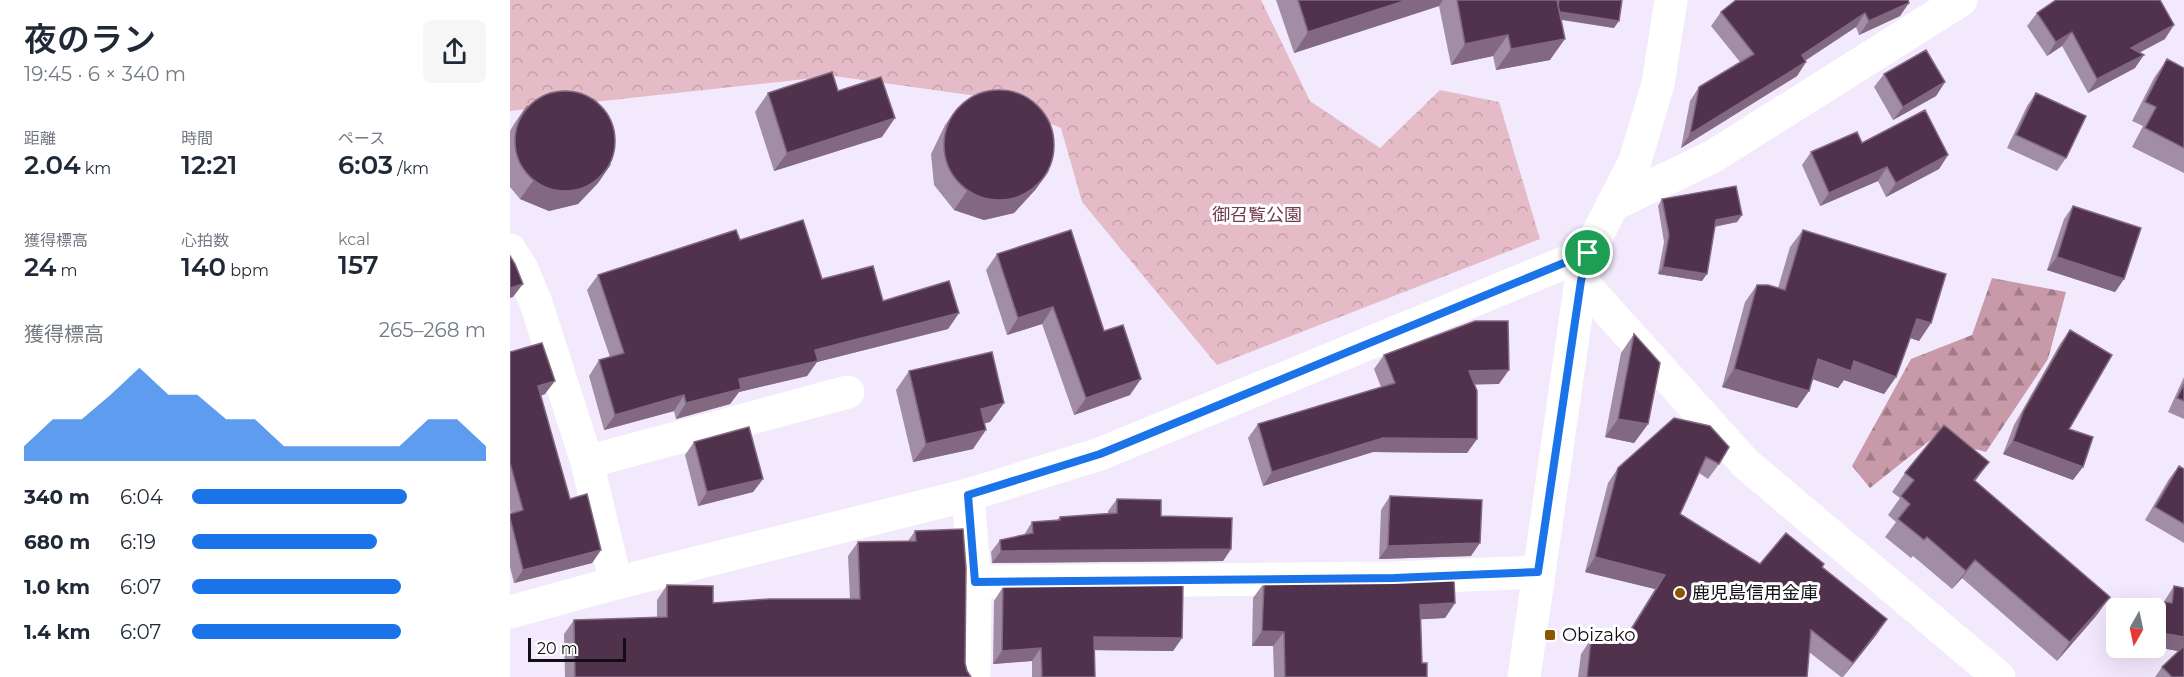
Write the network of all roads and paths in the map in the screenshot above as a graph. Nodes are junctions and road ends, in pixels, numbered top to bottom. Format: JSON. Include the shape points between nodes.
{"nodes":[{"id":1,"x":1671,"y":0,"type":"edge"},
{"id":2,"x":1961,"y":0,"type":"edge"},
{"id":3,"x":1612,"y":206,"type":"junction"},
{"id":4,"x":510,"y":250,"type":"edge"},
{"id":5,"x":1584,"y":267,"type":"junction"},
{"id":6,"x":523,"y":306,"type":"edge"},
{"id":7,"x":848,"y":392,"type":"dead end"},
{"id":8,"x":587,"y":462,"type":"junction"},
{"id":9,"x":968,"y":495,"type":"junction"},
{"id":10,"x":1538,"y":572,"type":"junction"},
{"id":11,"x":975,"y":582,"type":"junction"},
{"id":12,"x":616,"y":583,"type":"junction"},
{"id":13,"x":510,"y":612,"type":"edge"},
{"id":14,"x":974,"y":677,"type":"edge"},
{"id":15,"x":1524,"y":677,"type":"edge"},
{"id":16,"x":1999,"y":677,"type":"edge"}],
"edges":[{"from":1,"to":3,"type":"street","via":[[1655,93],[1635,161]]},
{"from":2,"to":3,"type":"street","via":[[1712,157]]},
{"from":3,"to":5,"type":"street"},
{"from":4,"to":6,"type":"street","via":[[522,269]]},
{"from":5,"to":9,"type":"street","via":[[1100,454]]},
{"from":5,"to":10,"type":"street"},
{"from":5,"to":16,"type":"street","via":[[1746,464]]},
{"from":6,"to":8,"type":"street"},
{"from":7,"to":8,"type":"street"},
{"from":8,"to":12,"type":"street"},
{"from":9,"to":11,"type":"street"},
{"from":9,"to":12,"type":"street"},
{"from":10,"to":11,"type":"street","via":[[1394,578]]},
{"from":10,"to":15,"type":"street"},
{"from":11,"to":14,"type":"street"},
{"from":12,"to":13,"type":"street"}]}
